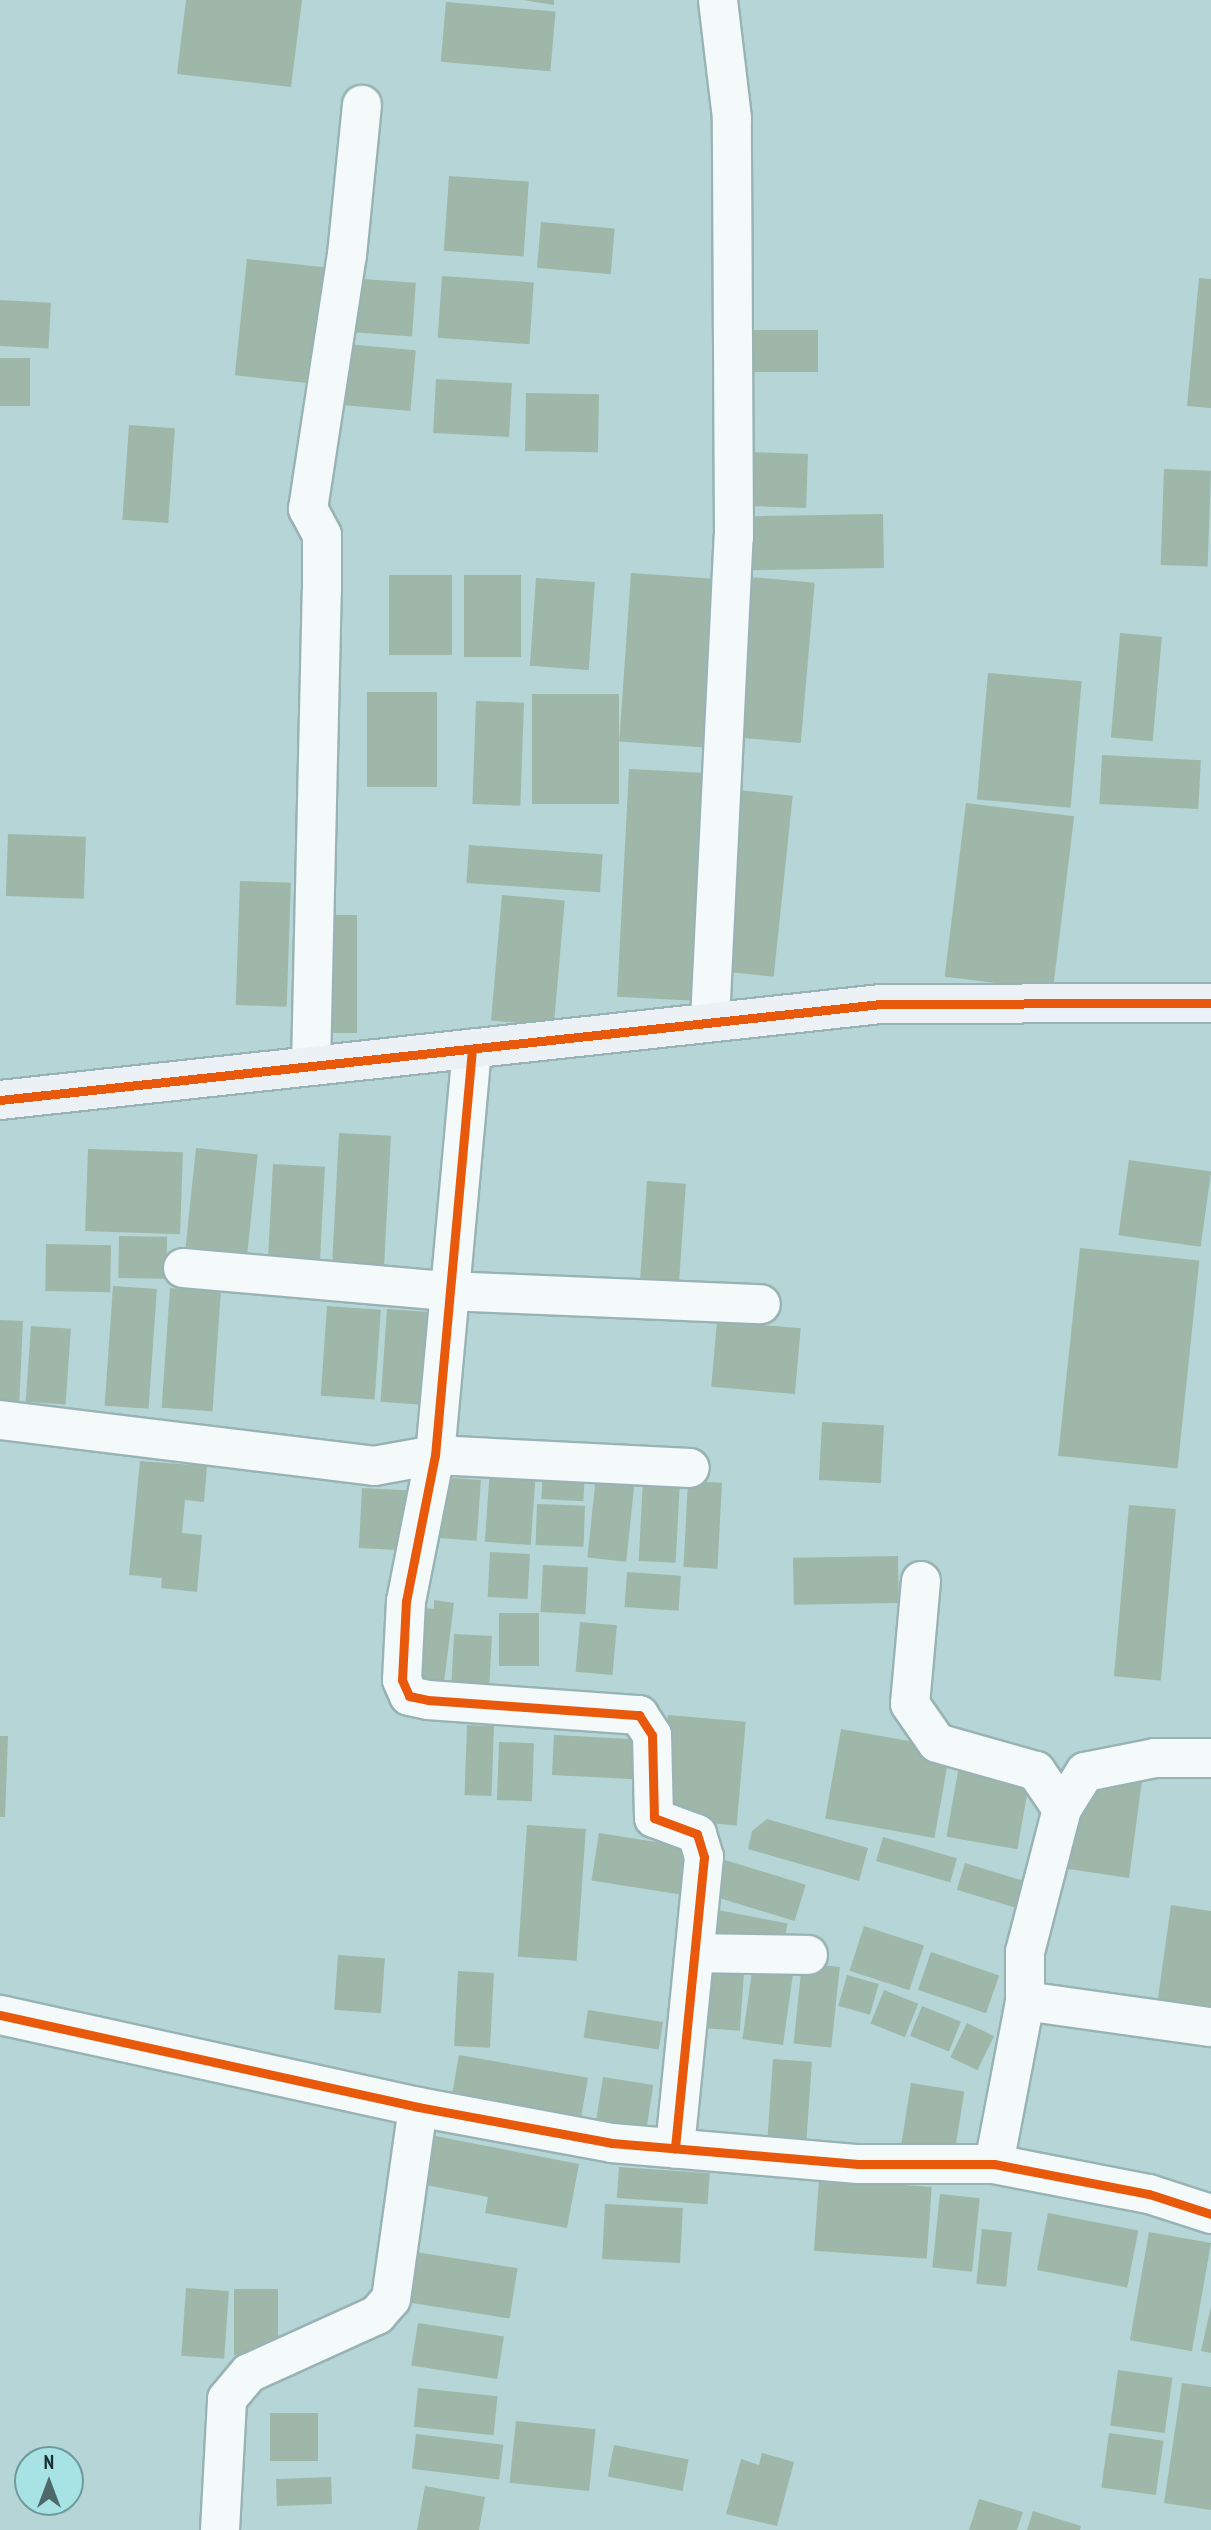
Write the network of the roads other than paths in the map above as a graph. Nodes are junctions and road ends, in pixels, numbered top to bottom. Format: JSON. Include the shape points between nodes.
{"nodes":[{"id":1,"x":718,"y":0,"type":"edge"},
{"id":2,"x":362,"y":105,"type":"dead end"},
{"id":3,"x":1211,"y":1003,"type":"edge"},
{"id":4,"x":710,"y":1020,"type":"junction"},
{"id":5,"x":472,"y":1049,"type":"junction"},
{"id":6,"x":311,"y":1066,"type":"junction"},
{"id":7,"x":0,"y":1100,"type":"edge"},
{"id":8,"x":183,"y":1268,"type":"dead end"},
{"id":9,"x":447,"y":1291,"type":"junction"},
{"id":10,"x":761,"y":1304,"type":"dead end"},
{"id":11,"x":0,"y":1420,"type":"edge"},
{"id":12,"x":435,"y":1455,"type":"junction"},
{"id":13,"x":690,"y":1468,"type":"dead end"},
{"id":14,"x":921,"y":1581,"type":"dead end"},
{"id":15,"x":1211,"y":1758,"type":"edge"},
{"id":16,"x":1062,"y":1809,"type":"junction"},
{"id":17,"x":695,"y":1953,"type":"junction"},
{"id":18,"x":808,"y":1955,"type":"dead end"},
{"id":19,"x":1025,"y":2001,"type":"junction"},
{"id":20,"x":0,"y":2015,"type":"edge"},
{"id":21,"x":1211,"y":2027,"type":"edge"},
{"id":22,"x":418,"y":2107,"type":"junction"},
{"id":23,"x":675,"y":2150,"type":"junction"},
{"id":24,"x":994,"y":2164,"type":"junction"},
{"id":25,"x":1211,"y":2214,"type":"edge"},
{"id":26,"x":220,"y":2530,"type":"edge"}],
"edges":[{"from":1,"to":4,"type":"street","via":[[733,117],[734,537]]},
{"from":2,"to":6,"type":"street","via":[[347,255],[308,509],[322,535],[323,590]]},
{"from":3,"to":4,"type":"street","via":[[881,1004]]},
{"from":4,"to":5,"type":"street"},
{"from":5,"to":6,"type":"street"},
{"from":5,"to":9,"type":"street"},
{"from":6,"to":7,"type":"street"},
{"from":8,"to":9,"type":"street"},
{"from":9,"to":10,"type":"street"},
{"from":9,"to":12,"type":"street"},
{"from":11,"to":12,"type":"street","via":[[374,1466]]},
{"from":12,"to":13,"type":"street"},
{"from":12,"to":17,"type":"street","via":[[406,1601],[402,1680],[409,1696],[639,1714],[652,1735],[654,1818],[696,1834],[704,1857]]},
{"from":14,"to":16,"type":"street","via":[[910,1704],[937,1743],[1036,1771]]},
{"from":15,"to":16,"type":"street","via":[[1155,1758],[1084,1773]]},
{"from":16,"to":19,"type":"street","via":[[1025,1952]]},
{"from":17,"to":18,"type":"street"},
{"from":17,"to":23,"type":"street"},
{"from":19,"to":21,"type":"street"},
{"from":19,"to":24,"type":"street"},
{"from":20,"to":22,"type":"street"},
{"from":22,"to":23,"type":"street","via":[[612,2144]]},
{"from":22,"to":26,"type":"street","via":[[391,2299],[377,2315],[249,2373],[226,2399]]},
{"from":23,"to":24,"type":"street","via":[[858,2164]]},
{"from":24,"to":25,"type":"street","via":[[1149,2194]]}]}
